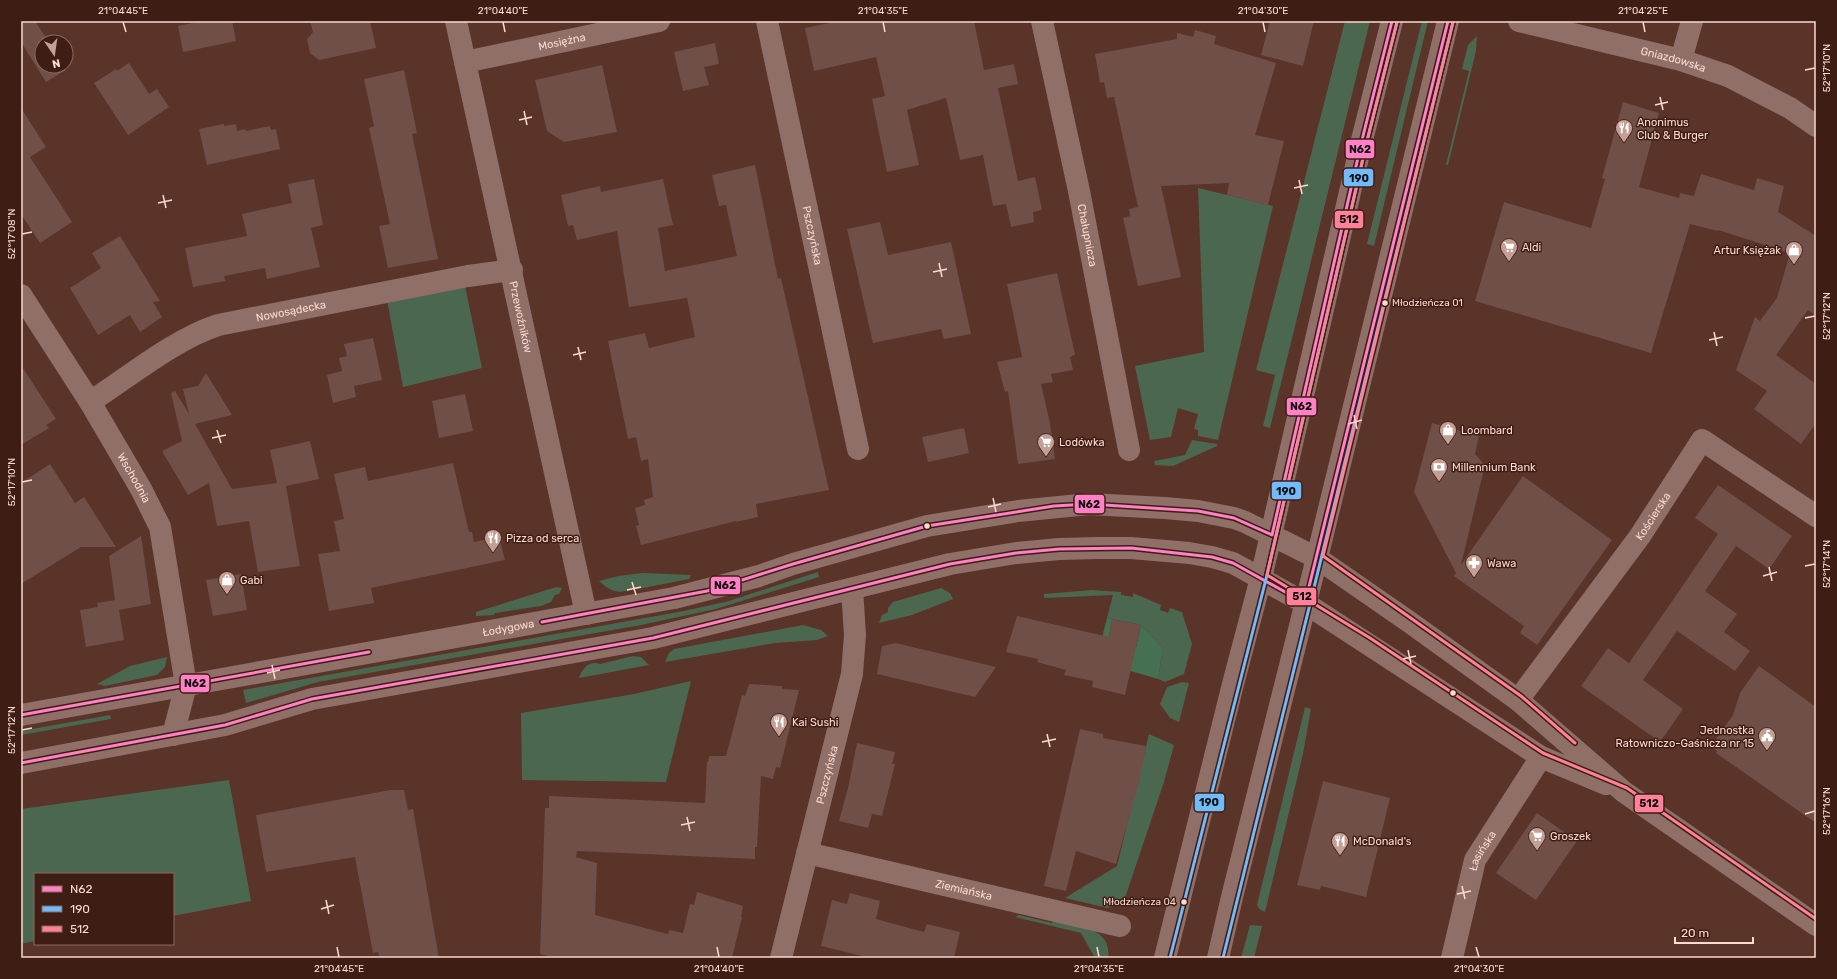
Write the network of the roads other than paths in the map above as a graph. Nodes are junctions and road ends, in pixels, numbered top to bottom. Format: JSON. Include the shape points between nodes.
{"nodes":[{"id":1,"x":456,"y":21,"type":"edge"},
{"id":2,"x":659,"y":21,"type":"edge"},
{"id":3,"x":767,"y":21,"type":"edge"},
{"id":4,"x":1042,"y":21,"type":"edge"},
{"id":5,"x":1392,"y":21,"type":"edge"},
{"id":6,"x":1448,"y":21,"type":"edge"},
{"id":7,"x":1519,"y":21,"type":"edge"},
{"id":8,"x":1692,"y":21,"type":"edge"},
{"id":9,"x":1681,"y":60,"type":"junction"},
{"id":10,"x":465,"y":62,"type":"junction"},
{"id":11,"x":1816,"y":126,"type":"edge"},
{"id":12,"x":512,"y":270,"type":"junction"},
{"id":13,"x":21,"y":295,"type":"edge"},
{"id":14,"x":90,"y":402,"type":"junction"},
{"id":15,"x":858,"y":449,"type":"dead end"},
{"id":16,"x":1129,"y":450,"type":"dead end"},
{"id":17,"x":1816,"y":516,"type":"edge"},
{"id":18,"x":1272,"y":535,"type":"junction"},
{"id":19,"x":1317,"y":558,"type":"junction"},
{"id":20,"x":1261,"y":578,"type":"junction"},
{"id":21,"x":852,"y":589,"type":"junction"},
{"id":22,"x":1305,"y":603,"type":"junction"},
{"id":23,"x":586,"y":614,"type":"junction"},
{"id":24,"x":186,"y":685,"type":"junction"},
{"id":25,"x":1518,"y":700,"type":"junction"},
{"id":26,"x":21,"y":715,"type":"edge"},
{"id":27,"x":173,"y":735,"type":"junction"},
{"id":28,"x":1541,"y":757,"type":"junction"},
{"id":29,"x":21,"y":763,"type":"edge"},
{"id":30,"x":1624,"y":792,"type":"junction"},
{"id":31,"x":807,"y":853,"type":"junction"},
{"id":32,"x":1816,"y":925,"type":"edge"},
{"id":33,"x":1120,"y":926,"type":"dead end"},
{"id":34,"x":781,"y":958,"type":"edge"},
{"id":35,"x":1165,"y":958,"type":"edge"},
{"id":36,"x":1218,"y":958,"type":"edge"},
{"id":37,"x":1452,"y":958,"type":"edge"}],
"edges":[{"from":1,"to":10,"type":"main road","name":"Przewoźników"},
{"from":2,"to":10,"type":"main road","name":"Mosiężna"},
{"from":3,"to":15,"type":"main road","name":"Pszczyńska"},
{"from":4,"to":16,"type":"main road","name":"Chałupnicza","via":[[1079,191]]},
{"from":5,"to":18,"type":"main road","via":[[1362,140]]},
{"from":6,"to":19,"type":"main road"},
{"from":7,"to":9,"type":"main road","name":"Gniazdowska"},
{"from":8,"to":9,"type":"main road"},
{"from":9,"to":11,"type":"main road","name":"Gniazdowska","via":[[1731,77],[1790,108]]},
{"from":10,"to":12,"type":"main road","name":"Przewoźników"},
{"from":12,"to":14,"type":"main road","name":"Nowosądecka","via":[[468,276],[218,325],[186,339]]},
{"from":12,"to":23,"type":"main road","name":"Przewoźników"},
{"from":13,"to":14,"type":"main road","name":"Wschodnia"},
{"from":14,"to":24,"type":"main road","name":"Wschodnia","via":[[160,526]]},
{"from":17,"to":25,"type":"main road","name":"Kościerska","via":[[1702,440],[1640,536]]},
{"from":18,"to":19,"type":"main road","name":"Łodygowa"},
{"from":18,"to":20,"type":"main road"},
{"from":18,"to":23,"type":"main road","name":"Łodygowa","via":[[1234,518],[1198,512],[1089,504],[1054,506],[927,526],[707,591]]},
{"from":19,"to":22,"type":"main road"},
{"from":19,"to":25,"type":"main road","name":"Łodygowa"},
{"from":20,"to":21,"type":"main road","via":[[1233,563],[1203,555],[1131,548],[1059,548],[950,564]]},
{"from":20,"to":22,"type":"main road"},
{"from":20,"to":35,"type":"main road"},
{"from":21,"to":27,"type":"main road","via":[[652,638],[312,699],[225,724]]},
{"from":21,"to":31,"type":"main road","name":"Pszczyńska","via":[[855,635],[852,674]]},
{"from":22,"to":28,"type":"main road"},
{"from":22,"to":36,"type":"main road"},
{"from":23,"to":24,"type":"main road","name":"Łodygowa"},
{"from":24,"to":26,"type":"main road","name":"Łodygowa"},
{"from":24,"to":27,"type":"main road"},
{"from":25,"to":30,"type":"main road","name":"Łodygowa"},
{"from":27,"to":29,"type":"main road"},
{"from":28,"to":30,"type":"main road"},
{"from":28,"to":37,"type":"main road","name":"Łasińska","via":[[1475,860]]},
{"from":30,"to":32,"type":"main road"},
{"from":31,"to":33,"type":"main road","name":"Ziemiańska"},
{"from":31,"to":34,"type":"main road","name":"Pszczyńska"}]}
